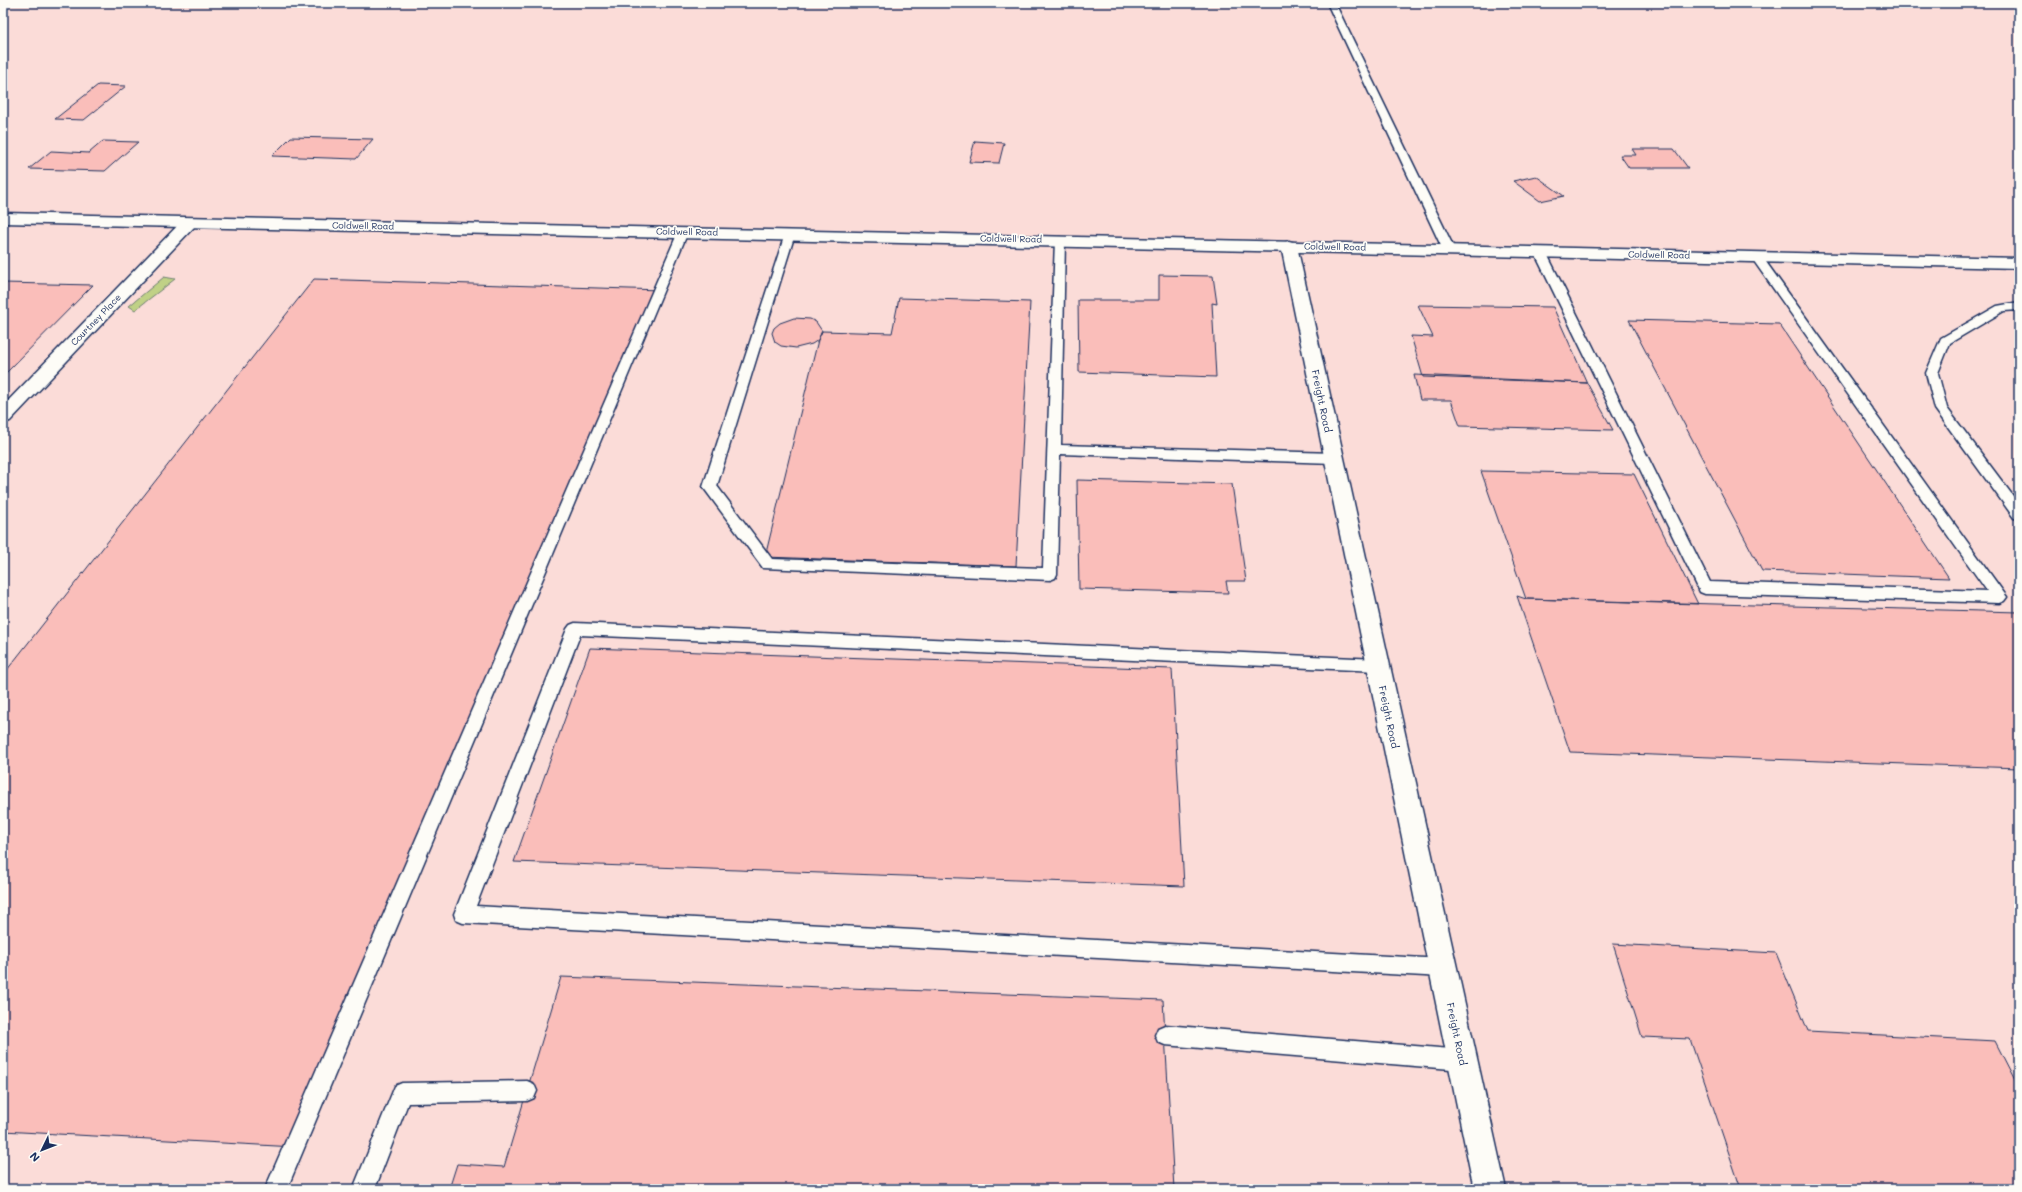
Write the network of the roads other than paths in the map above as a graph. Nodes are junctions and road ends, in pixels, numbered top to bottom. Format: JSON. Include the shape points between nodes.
{"nodes":[{"id":1,"x":1331,"y":3,"type":"edge"},
{"id":2,"x":3,"y":218,"type":"edge"},
{"id":3,"x":189,"y":223,"type":"junction"},
{"id":4,"x":683,"y":232,"type":"junction"},
{"id":5,"x":790,"y":234,"type":"junction"},
{"id":6,"x":1060,"y":240,"type":"junction"},
{"id":7,"x":1288,"y":246,"type":"junction"},
{"id":8,"x":1449,"y":250,"type":"junction"},
{"id":9,"x":1540,"y":252,"type":"junction"},
{"id":10,"x":1757,"y":257,"type":"junction"},
{"id":11,"x":2019,"y":263,"type":"edge"},
{"id":12,"x":2019,"y":306,"type":"edge"},
{"id":13,"x":3,"y":417,"type":"edge"},
{"id":14,"x":1054,"y":449,"type":"junction"},
{"id":15,"x":1334,"y":458,"type":"junction"},
{"id":16,"x":2019,"y":514,"type":"edge"},
{"id":17,"x":1378,"y":665,"type":"junction"},
{"id":18,"x":1443,"y":968,"type":"junction"},
{"id":19,"x":1166,"y":1035,"type":"dead end"},
{"id":20,"x":1463,"y":1060,"type":"junction"},
{"id":21,"x":527,"y":1091,"type":"dead end"},
{"id":22,"x":276,"y":1189,"type":"edge"},
{"id":23,"x":364,"y":1189,"type":"edge"},
{"id":24,"x":1490,"y":1189,"type":"edge"}],
"edges":[{"from":1,"to":8,"type":"lane"},
{"from":2,"to":3,"type":"street","name":"Coldwell Road"},
{"from":3,"to":4,"type":"street","name":"Coldwell Road"},
{"from":3,"to":13,"type":"street","name":"Courtney Place"},
{"from":4,"to":5,"type":"street","name":"Coldwell Road"},
{"from":4,"to":22,"type":"lane"},
{"from":5,"to":6,"type":"street","name":"Coldwell Road"},
{"from":5,"to":14,"type":"lane","via":[[710,487],[768,564],[1050,574]]},
{"from":6,"to":7,"type":"street","name":"Coldwell Road"},
{"from":6,"to":14,"type":"lane"},
{"from":7,"to":8,"type":"street","name":"Coldwell Road"},
{"from":7,"to":15,"type":"street","name":"Freight Road"},
{"from":8,"to":9,"type":"street","name":"Coldwell Road"},
{"from":9,"to":10,"type":"street","name":"Coldwell Road"},
{"from":9,"to":10,"type":"lane","via":[[1705,588],[1999,597]]},
{"from":10,"to":11,"type":"street","name":"Coldwell Road"},
{"from":12,"to":16,"type":"lane","via":[[2001,308],[1945,341],[1932,373],[1941,409]]},
{"from":14,"to":15,"type":"lane"},
{"from":15,"to":17,"type":"street","name":"Freight Road"},
{"from":17,"to":18,"type":"street","name":"Freight Road"},
{"from":17,"to":18,"type":"lane","via":[[575,629],[463,914]]},
{"from":18,"to":20,"type":"street","name":"Freight Road"},
{"from":19,"to":20,"type":"lane"},
{"from":20,"to":24,"type":"street","name":"Freight Road"},
{"from":21,"to":23,"type":"lane","via":[[402,1093]]}]}
